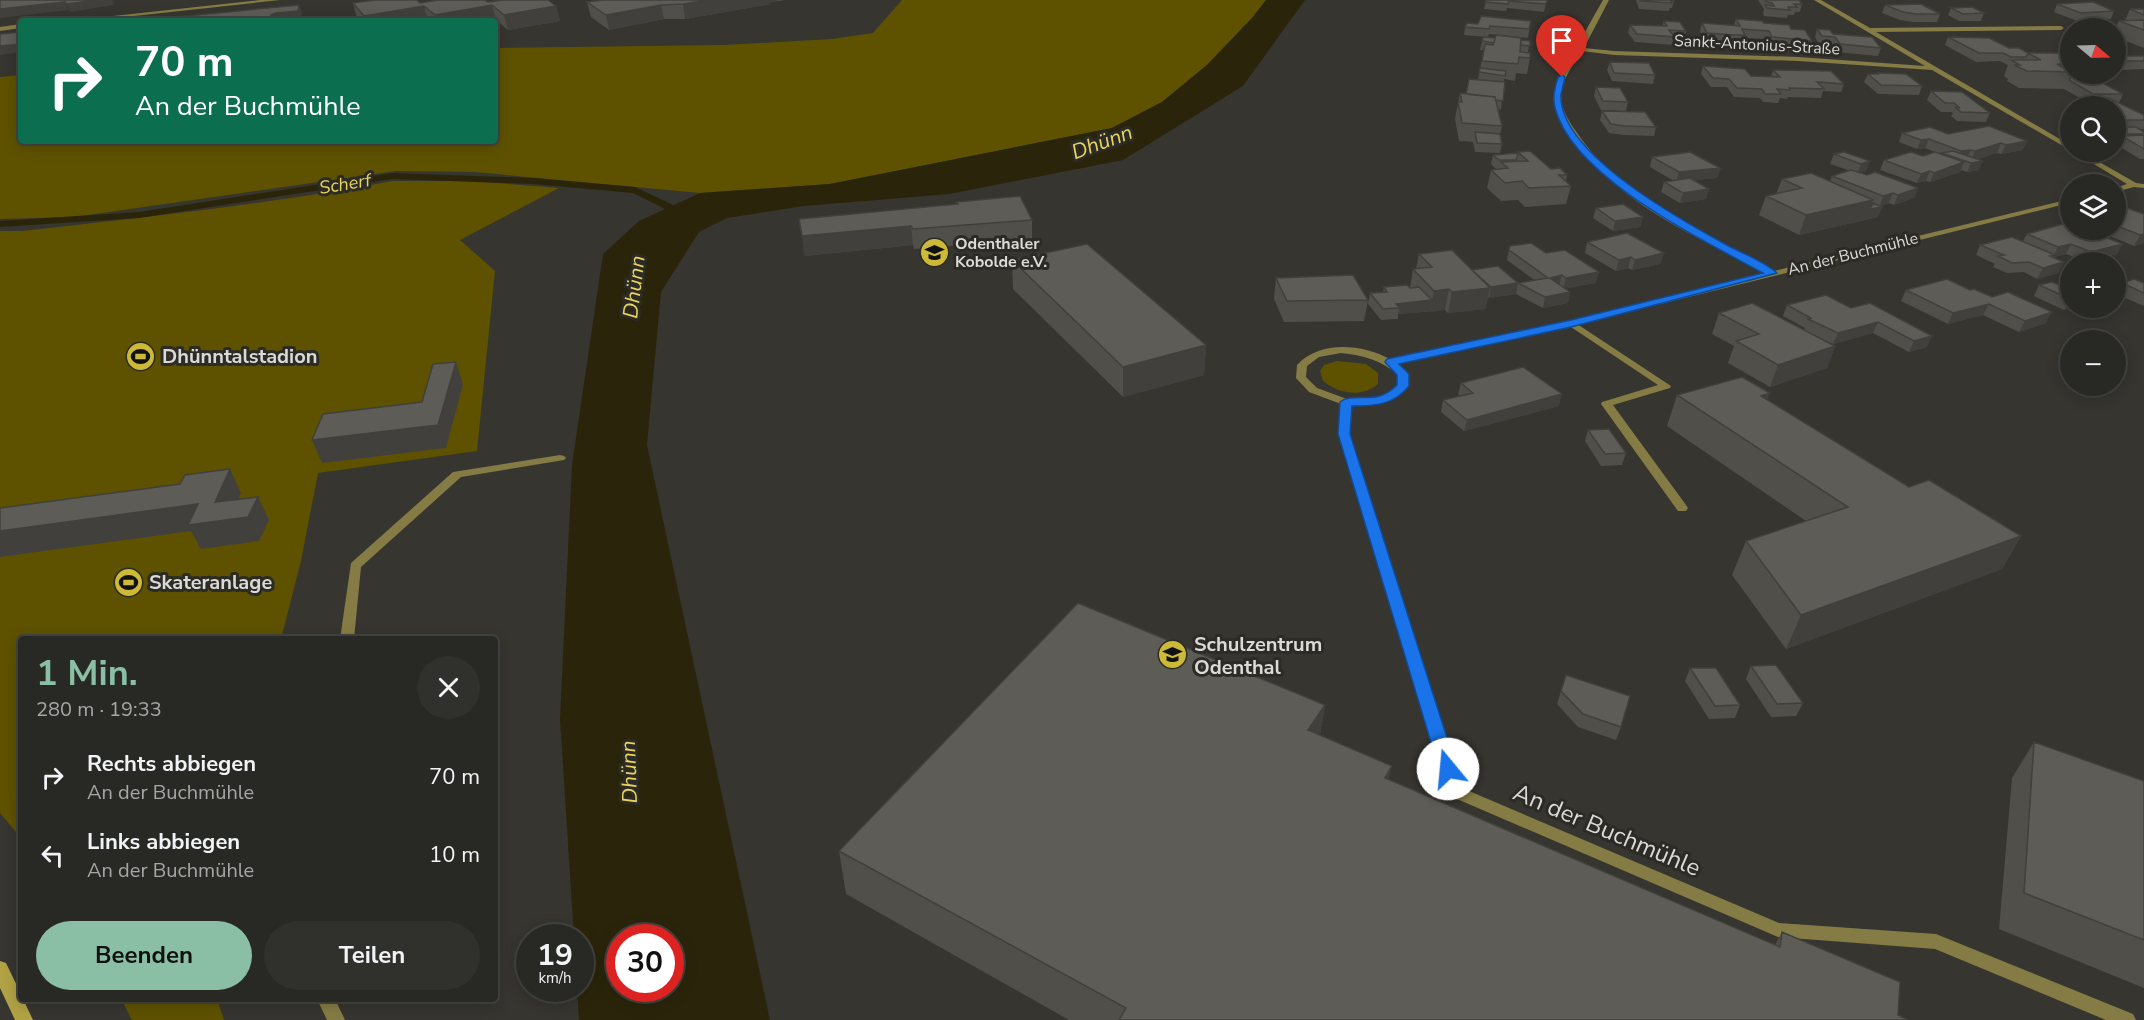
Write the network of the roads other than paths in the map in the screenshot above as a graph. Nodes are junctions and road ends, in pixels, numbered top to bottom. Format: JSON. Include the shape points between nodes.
{"nodes":[{"id":1,"x":277,"y":0,"type":"edge"},
{"id":2,"x":1606,"y":0,"type":"edge"},
{"id":3,"x":1817,"y":0,"type":"edge"},
{"id":4,"x":100,"y":18,"type":"edge"},
{"id":5,"x":18,"y":27,"type":"edge"},
{"id":6,"x":2060,"y":28,"type":"edge"},
{"id":7,"x":0,"y":29,"type":"edge"},
{"id":8,"x":1870,"y":30,"type":"junction"},
{"id":9,"x":1580,"y":49,"type":"junction"},
{"id":10,"x":1934,"y":68,"type":"junction"},
{"id":11,"x":2060,"y":142,"type":"edge"},
{"id":12,"x":2094,"y":162,"type":"edge"},
{"id":13,"x":2134,"y":185,"type":"junction"},
{"id":14,"x":2144,"y":186,"type":"edge"},
{"id":15,"x":2126,"y":187,"type":"edge"},
{"id":16,"x":2060,"y":203,"type":"edge"},
{"id":17,"x":1772,"y":273,"type":"junction"},
{"id":18,"x":1571,"y":324,"type":"junction"},
{"id":19,"x":1391,"y":362,"type":"junction"},
{"id":20,"x":1346,"y":402,"type":"junction"},
{"id":21,"x":560,"y":458,"type":"dead end"},
{"id":22,"x":1682,"y":508,"type":"dead end"},
{"id":23,"x":347,"y":636,"type":"edge"},
{"id":24,"x":0,"y":969,"type":"edge"},
{"id":25,"x":327,"y":1002,"type":"edge"},
{"id":26,"x":24,"y":1020,"type":"edge"},
{"id":27,"x":336,"y":1020,"type":"edge"},
{"id":28,"x":2127,"y":1020,"type":"edge"}],
"edges":[{"from":1,"to":4,"type":"street"},
{"from":2,"to":9,"type":"street"},
{"from":3,"to":8,"type":"street"},
{"from":5,"to":7,"type":"street"},
{"from":6,"to":8,"type":"street"},
{"from":8,"to":10,"type":"street"},
{"from":9,"to":10,"type":"street","name":"Sankt-Antonius-Straße"},
{"from":9,"to":17,"type":"street","via":[[1562,77],[1558,103],[1574,137],[1598,165],[1670,218]]},
{"from":10,"to":11,"type":"street"},
{"from":12,"to":13,"type":"street"},
{"from":13,"to":14,"type":"street"},
{"from":13,"to":15,"type":"street"},
{"from":16,"to":17,"type":"street","name":"An der Buchmühle"},
{"from":17,"to":18,"type":"street","name":"An der Buchmühle"},
{"from":18,"to":19,"type":"street","name":"An der Buchmühle"},
{"from":18,"to":22,"type":"street","via":[[1666,386],[1606,404]]},
{"from":19,"to":20,"type":"street","via":[[1403,374],[1403,386],[1392,397],[1372,403]]},
{"from":19,"to":20,"type":"street","via":[[1368,352],[1341,350],[1316,354],[1302,365],[1301,378],[1313,390]]},
{"from":20,"to":28,"type":"street","name":"An der Buchmühle","via":[[1344,434],[1455,792],[1779,930],[1936,942]]},
{"from":21,"to":23,"type":"street","via":[[458,474],[355,566]]},
{"from":24,"to":26,"type":"main road"},
{"from":25,"to":27,"type":"street"}]}
